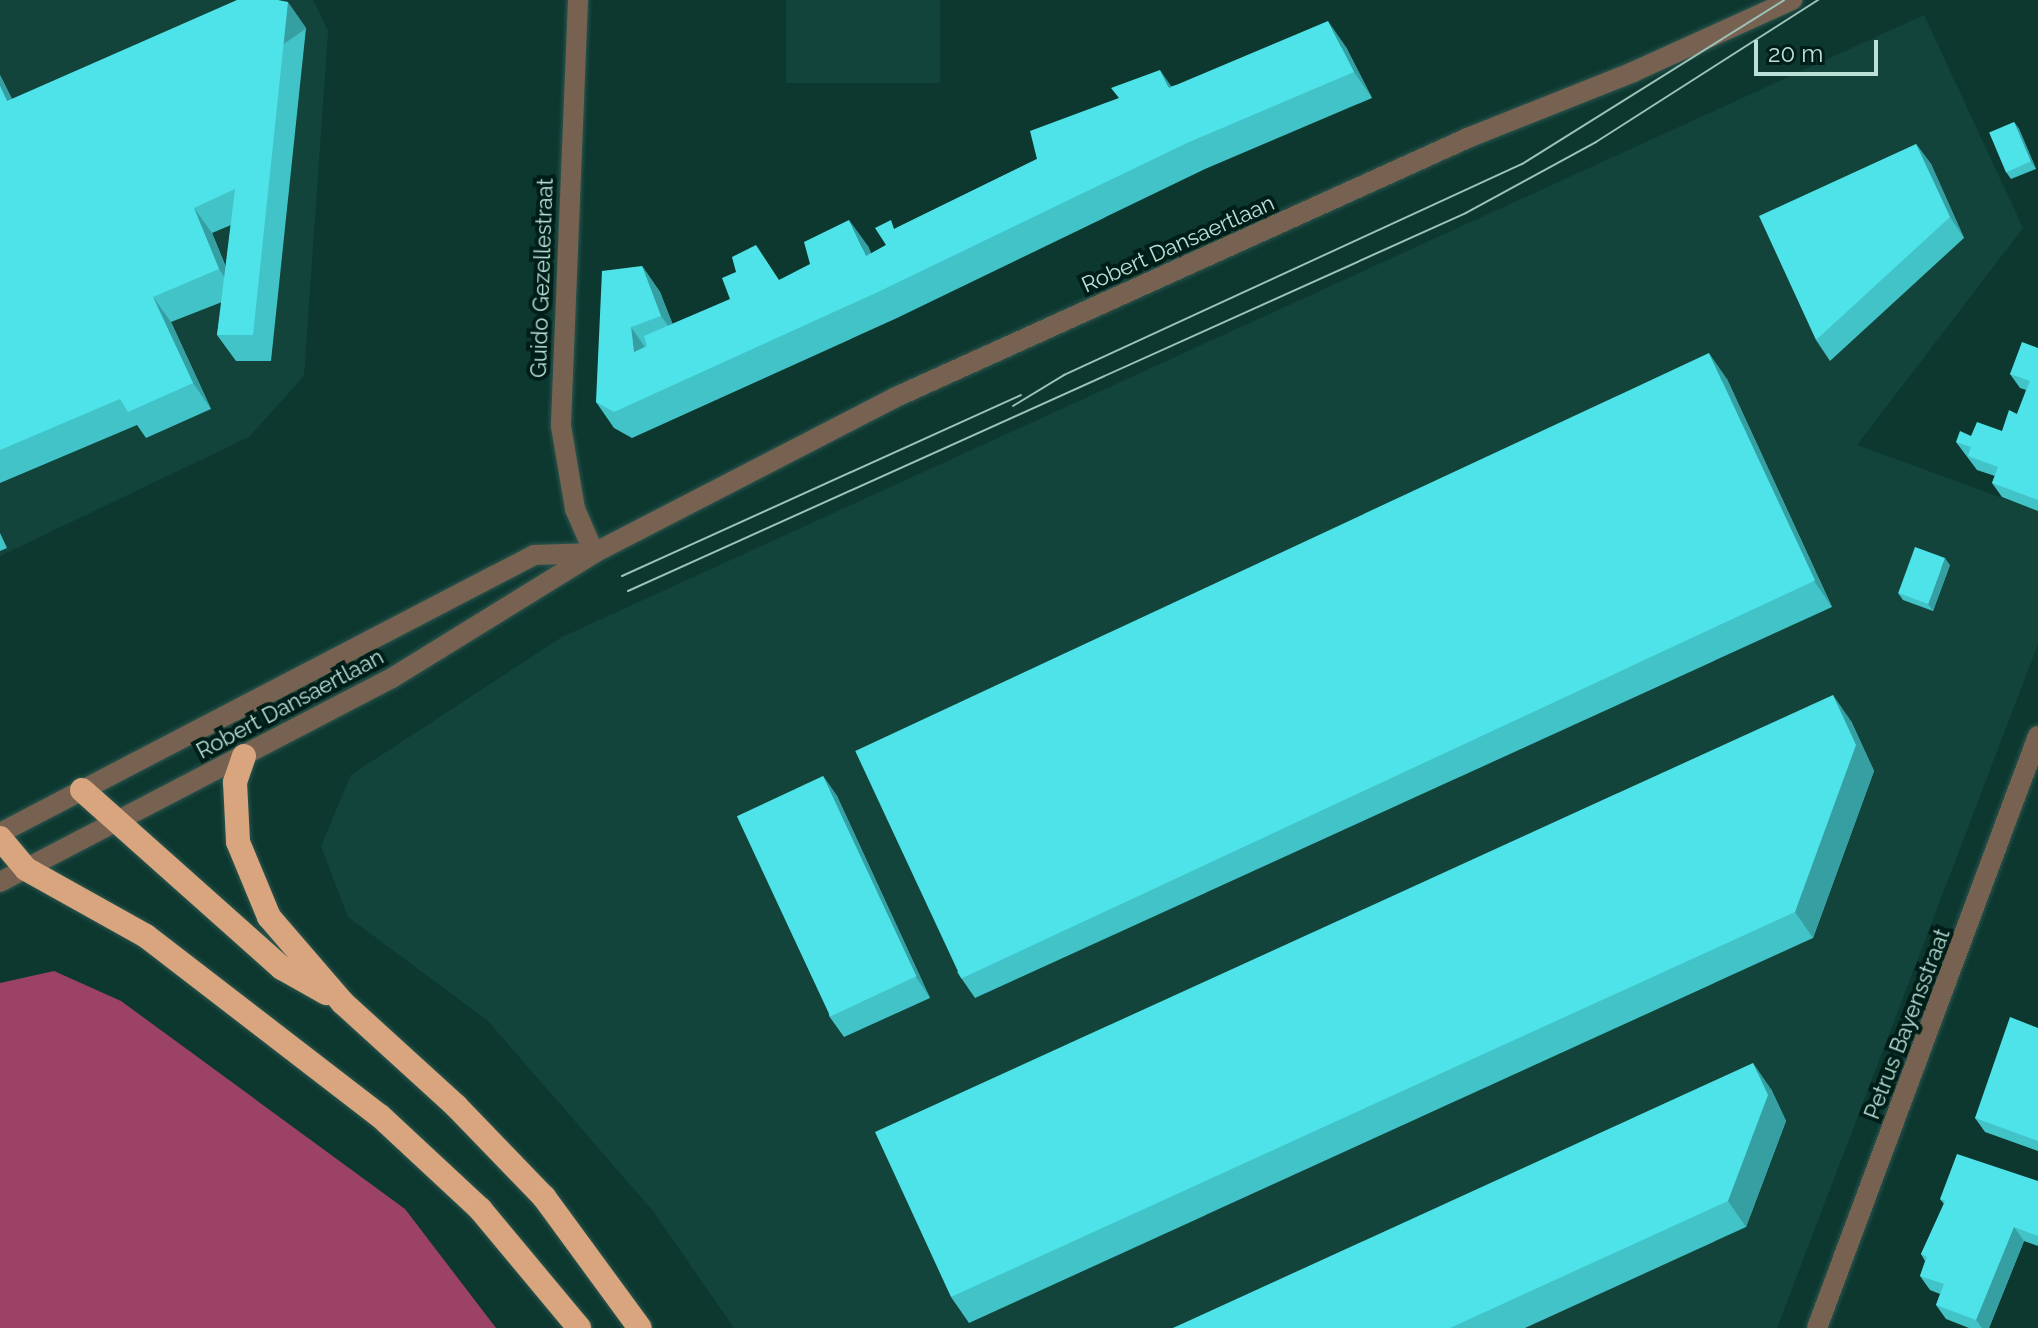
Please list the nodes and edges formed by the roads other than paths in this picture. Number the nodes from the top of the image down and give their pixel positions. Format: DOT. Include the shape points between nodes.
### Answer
graph roads {
  1 [pos="578,0"];
  2 [pos="1792,0"];
  3 [pos="594,553"];
  4 [pos="2038,736"];
  5 [pos="244,756"];
  6 [pos="82,790"];
  7 [pos="116,821"];
  8 [pos="0,835"];
  9 [pos="26,869"];
  10 [pos="0,882"];
  11 [pos="343,1003"];
  12 [pos="579,1328"];
  13 [pos="640,1328"];
  14 [pos="1817,1328"];
  1 -- 3 [label="street, Guido Gezellestraat" via="561,426 575,509"];
  2 -- 3 [label="street, Robert Dansaertlaan" via="1633,72 1470,137 896,397"];
  3 -- 5 [label="street, Robert Dansaertlaan" via="392,678"];
  3 -- 6 [label="street, Robert Dansaertlaan" via="534,555"];
  4 -- 14 [label="street, Petrus Bayensstraat"];
  5 -- 7 [label="street, Robert Dansaertlaan"];
  5 -- 11 [label="highway" via="235,782 243,854 269,917"];
  6 -- 7 [label="highway"];
  6 -- 8 [label="street, Robert Dansaertlaan"];
  7 -- 9 [label="street, Robert Dansaertlaan"];
  7 -- 11 [label="highway" via="282,968"];
  8 -- 9 [label="highway"];
  9 -- 10 [label="street, Robert Dansaertlaan"];
  9 -- 12 [label="highway" via="146,936 380,1116 480,1209"];
  11 -- 13 [label="highway" via="456,1106 544,1197"];
}
